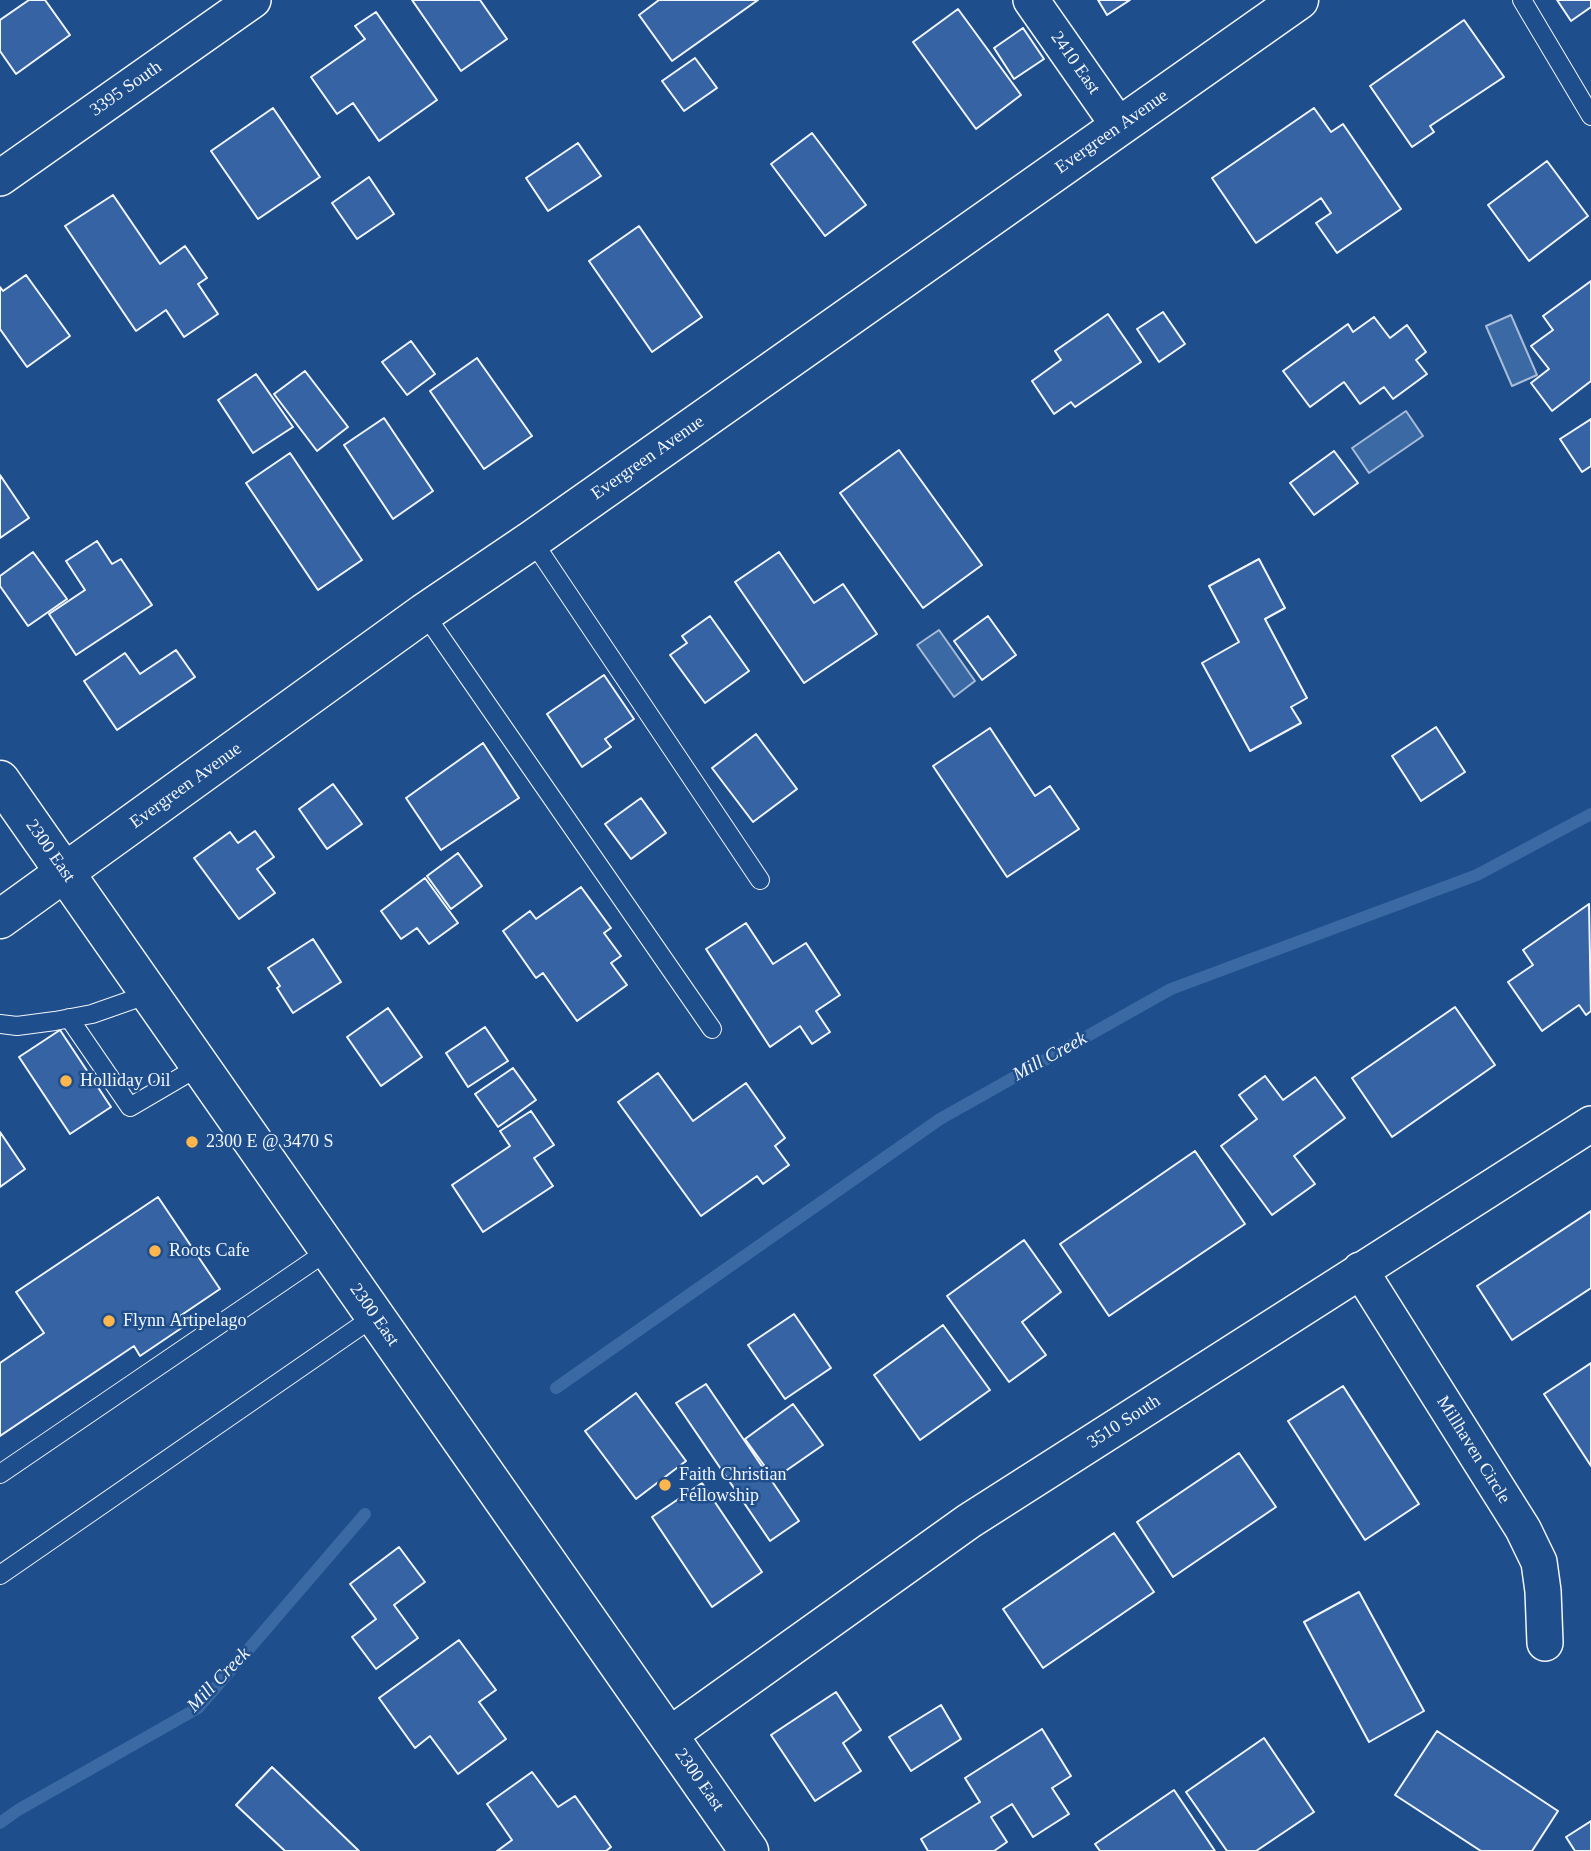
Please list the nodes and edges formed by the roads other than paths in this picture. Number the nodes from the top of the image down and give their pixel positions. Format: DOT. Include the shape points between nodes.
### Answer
graph roads {
  1 [pos="253,0"];
  2 [pos="1031,0"];
  3 [pos="1299,0"];
  4 [pos="1522,0"];
  5 [pos="1591,116"];
  6 [pos="1119,126"];
  7 [pos="0,178"];
  8 [pos="532,540"];
  9 [pos="424,613"];
  10 [pos="0,780"];
  11 [pos="66,873"];
  12 [pos="760,880"];
  13 [pos="0,919"];
  14 [pos="149,993"];
  15 [pos="69,1018"];
  16 [pos="0,1024"];
  17 [pos="712,1029"];
  18 [pos="200,1066"];
  19 [pos="1591,1124"];
  20 [pos="329,1251"];
  21 [pos="1360,1270"];
  22 [pos="375,1316"];
  23 [pos="0,1474"];
  24 [pos="0,1575"];
  25 [pos="1545,1643"];
  26 [pos="668,1736"];
  27 [pos="749,1851"];
  1 -- 7 [label="street, 3395 South"];
  2 -- 6 [label="street, 2410 East"];
  3 -- 6 [label="street, Evergreen Avenue"];
  4 -- 5 [label="lane"];
  6 -- 8 [label="street, Evergreen Avenue"];
  8 -- 9 [label="street, Evergreen Avenue"];
  8 -- 12 [label="lane"];
  9 -- 11 [label="street, Evergreen Avenue"];
  9 -- 17 [label="lane"];
  10 -- 11 [label="street, 2300 East"];
  11 -- 13 [label="street, Evergreen Avenue"];
  11 -- 14 [label="street, 2300 East"];
  14 -- 15 [label="lane"];
  14 -- 18 [label="street, 2300 East"];
  15 -- 16 [label="lane"];
  15 -- 18 [label="lane" via="130,1107"];
  18 -- 20 [label="street, 2300 East"];
  19 -- 21 [label="street, 3510 South"];
  20 -- 22 [label="street, 2300 East"];
  20 -- 23 [label="lane"];
  21 -- 25 [label="street, Millhaven Circle" via="1523,1529 1539,1562"];
  21 -- 26 [label="street, 3510 South" via="969,1521"];
  22 -- 24 [label="lane"];
  22 -- 26 [label="street, 2300 East"];
  26 -- 27 [label="street, 2300 East"];
}
